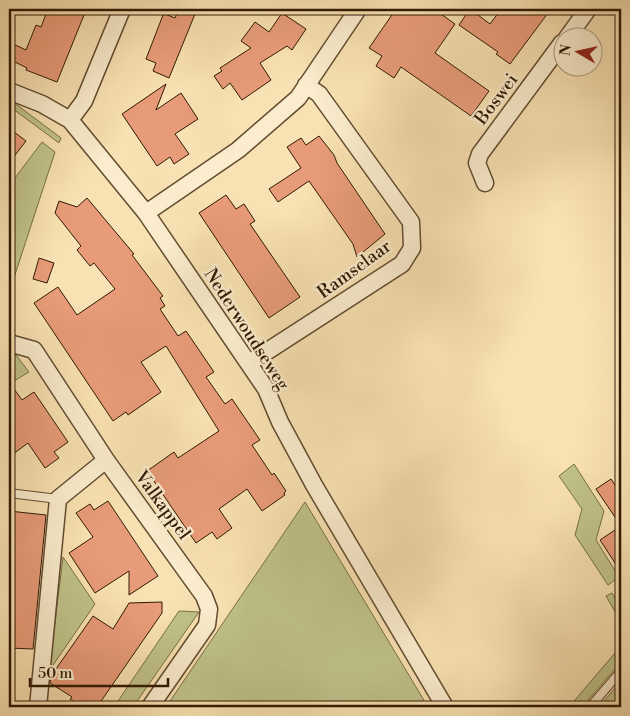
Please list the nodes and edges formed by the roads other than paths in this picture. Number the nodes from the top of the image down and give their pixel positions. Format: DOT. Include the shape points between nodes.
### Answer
graph roads {
  1 [pos="122,9"];
  2 [pos="358,9"];
  3 [pos="588,9"];
  4 [pos="574,28"];
  5 [pos="552,57"];
  6 [pos="306,85"];
  7 [pos="9,91"];
  8 [pos="70,120"];
  9 [pos="485,183"];
  10 [pos="146,213"];
  11 [pos="9,344"];
  12 [pos="249,363"];
  13 [pos="106,460"];
  14 [pos="9,493"];
  15 [pos="58,499"];
  16 [pos="621,672"];
  17 [pos="38,707"];
  18 [pos="150,707"];
  19 [pos="445,707"];
  20 [pos="590,707"];
  1 -- 8 [label="street" via="84,101"];
  2 -- 6 [label="street"];
  3 -- 4 [label="street"];
  5 -- 9 [label="street, Boswei" via="480,154 477,163"];
  6 -- 10 [label="street" via="298,98 238,150"];
  6 -- 12 [label="street, Ramselaar" via="319,94 411,222 412,248 402,264"];
  7 -- 8 [label="street"];
  8 -- 10 [label="street, Nederwoudseweg"];
  10 -- 12 [label="street, Nederwoudseweg"];
  11 -- 13 [label="street, Valkappel" via="34,350"];
  12 -- 19 [label="street, Nederwoudseweg" via="266,389 314,485"];
  13 -- 15 [label="street"];
  13 -- 18 [label="street, Valkappel" via="204,596 209,610 206,626"];
  14 -- 15 [label="lane"];
  15 -- 17 [label="street"];
  16 -- 20 [label="lane"];
}
